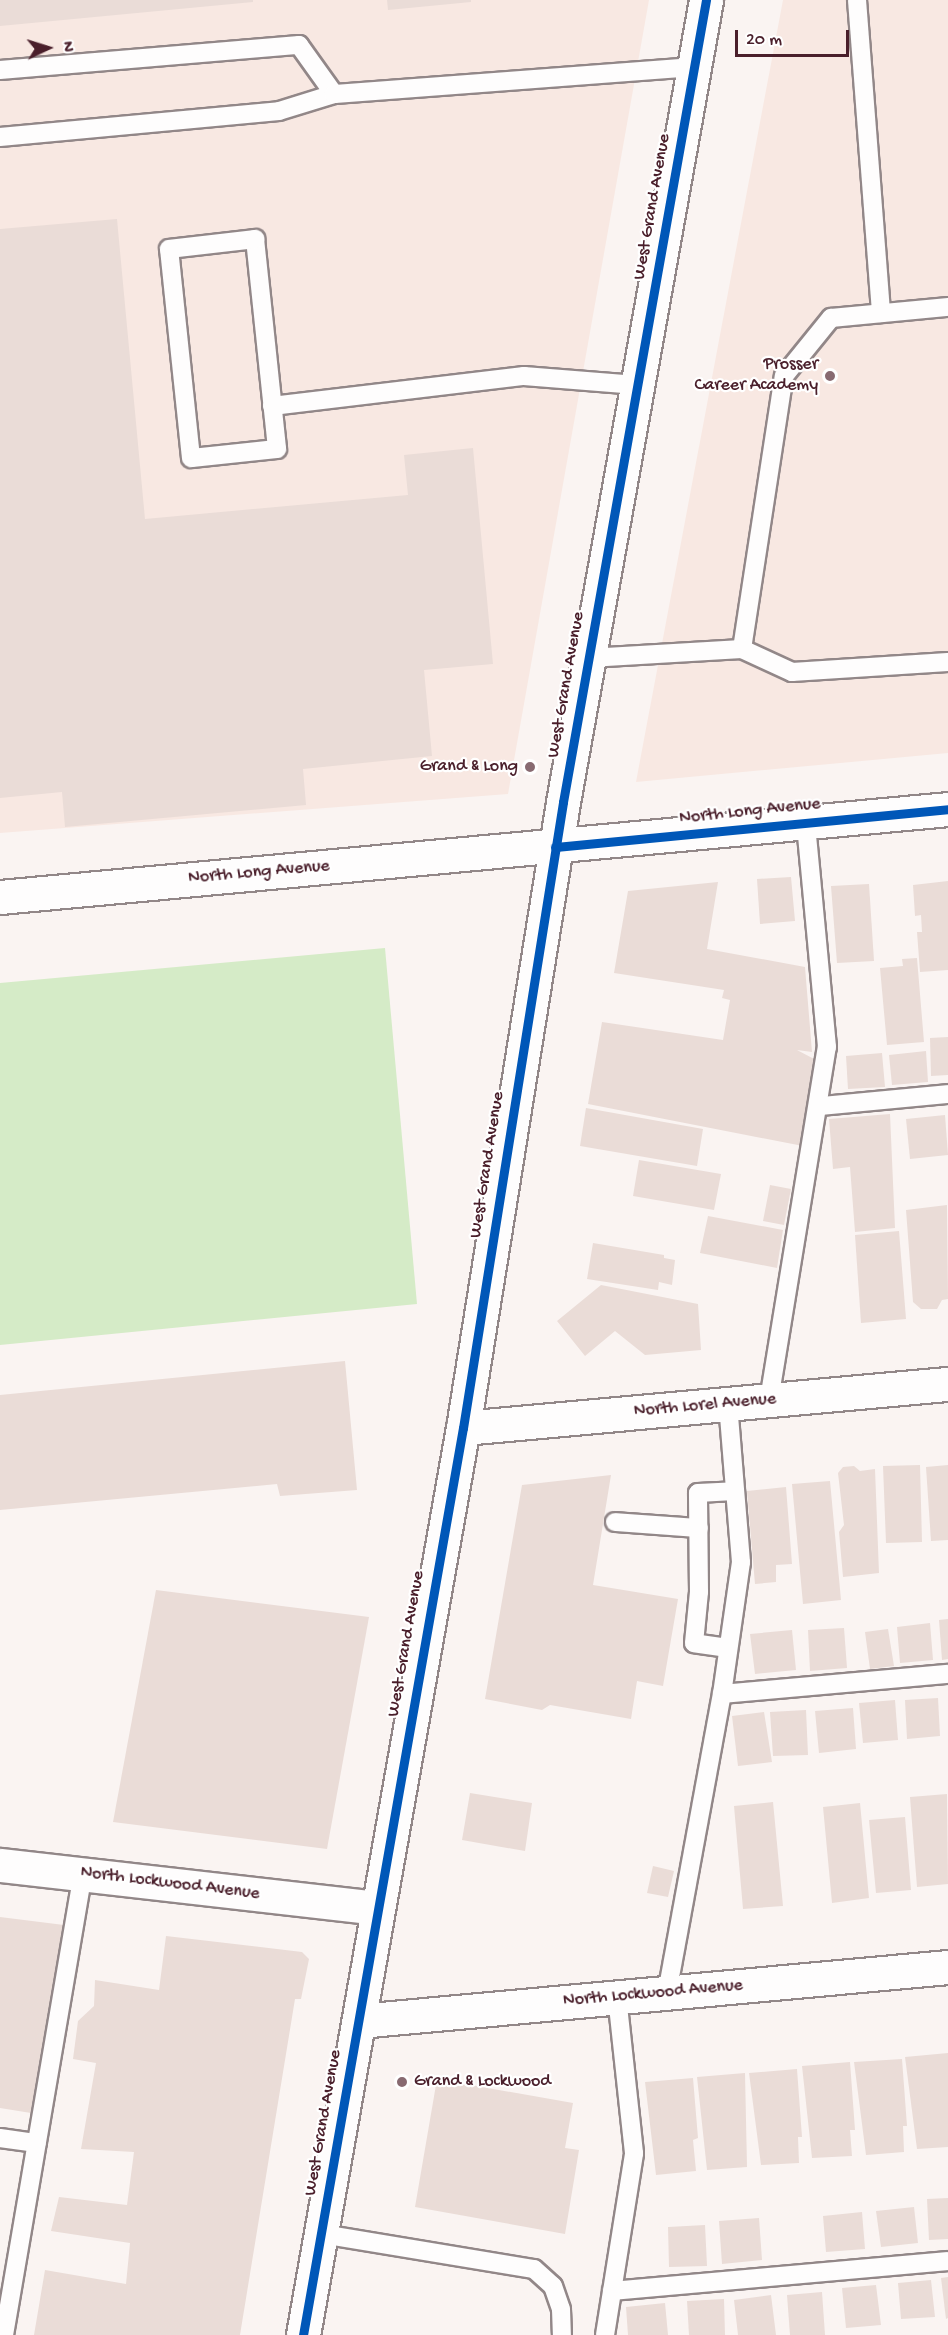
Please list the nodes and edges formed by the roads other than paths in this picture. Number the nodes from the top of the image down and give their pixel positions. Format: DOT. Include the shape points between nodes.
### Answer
graph roads {
  1 [pos="706,0"];
  2 [pos="857,0"];
  3 [pos="695,68"];
  4 [pos="0,70"];
  5 [pos="334,94"];
  6 [pos="0,137"];
  7 [pos="948,307"];
  8 [pos="880,314"];
  9 [pos="637,385"];
  10 [pos="273,406"];
  11 [pos="742,649"];
  12 [pos="589,658"];
  13 [pos="948,662"];
  14 [pos="948,809"];
  15 [pos="806,823"];
  16 [pos="555,847"];
  17 [pos="0,897"];
  18 [pos="948,1095"];
  19 [pos="821,1106"];
  20 [pos="948,1384"];
  21 [pos="770,1400"];
  22 [pos="728,1404"];
  23 [pos="463,1428"];
  24 [pos="734,1491"];
  25 [pos="615,1522"];
  26 [pos="699,1528"];
  27 [pos="728,1648"];
  28 [pos="948,1674"];
  29 [pos="722,1694"];
  30 [pos="0,1864"];
  31 [pos="83,1874"];
  32 [pos="376,1908"];
  33 [pos="948,1967"];
  34 [pos="666,1993"];
  35 [pos="617,1997"];
  36 [pos="359,2021"];
  37 [pos="0,2138"];
  38 [pos="37,2143"];
  39 [pos="322,2234"];
  40 [pos="948,2261"];
  41 [pos="612,2291"];
  42 [pos="4,2335"];
  43 [pos="303,2335"];
  44 [pos="562,2335"];
  45 [pos="605,2335"];
  1 -- 3 [label="street, West Grand Avenue"];
  2 -- 8 [label="lane"];
  3 -- 5 [label="lane"];
  3 -- 9 [label="street, West Grand Avenue"];
  4 -- 5 [label="lane" via="299,45"];
  5 -- 6 [label="lane" via="279,111"];
  7 -- 8 [label="lane"];
  8 -- 11 [label="lane" via="831,318 784,376"];
  9 -- 10 [label="lane" via="524,376"];
  9 -- 12 [label="street, West Grand Avenue"];
  10 -- 10 [label="lane" via="255,239 169,249 191,458 277,449"];
  11 -- 12 [label="lane"];
  11 -- 13 [label="lane" via="792,672"];
  12 -- 16 [label="street, West Grand Avenue"];
  14 -- 15 [label="street, North Long Avenue"];
  15 -- 16 [label="street, North Long Avenue"];
  15 -- 19 [label="lane" via="828,1047"];
  16 -- 17 [label="street, North Long Avenue"];
  16 -- 23 [label="street, West Grand Avenue"];
  18 -- 19 [label="lane"];
  19 -- 21 [label="lane"];
  20 -- 21 [label="street, North Lorel Avenue"];
  21 -- 22 [label="street, North Lorel Avenue"];
  22 -- 23 [label="street, North Lorel Avenue"];
  22 -- 24 [label="lane"];
  23 -- 32 [label="street, West Grand Avenue"];
  24 -- 26 [label="lane" via="698,1493"];
  24 -- 27 [label="lane" via="741,1562"];
  25 -- 26 [label="lane"];
  26 -- 27 [label="lane" via="694,1643"];
  27 -- 29 [label="lane"];
  28 -- 29 [label="lane"];
  29 -- 34 [label="lane"];
  30 -- 31 [label="street, North Lockwood Avenue"];
  31 -- 32 [label="street, North Lockwood Avenue"];
  31 -- 38 [label="lane"];
  32 -- 36 [label="street, West Grand Avenue"];
  33 -- 34 [label="street, North Lockwood Avenue"];
  34 -- 35 [label="street, North Lockwood Avenue"];
  35 -- 36 [label="street, North Lockwood Avenue"];
  35 -- 41 [label="lane" via="634,2153"];
  36 -- 39 [label="street, West Grand Avenue"];
  37 -- 38 [label="lane"];
  38 -- 42 [label="lane"];
  39 -- 43 [label="street, West Grand Avenue"];
  39 -- 44 [label="lane" via="534,2269 553,2286 561,2309"];
  40 -- 41 [label="lane"];
  41 -- 45 [label="lane"];
}
